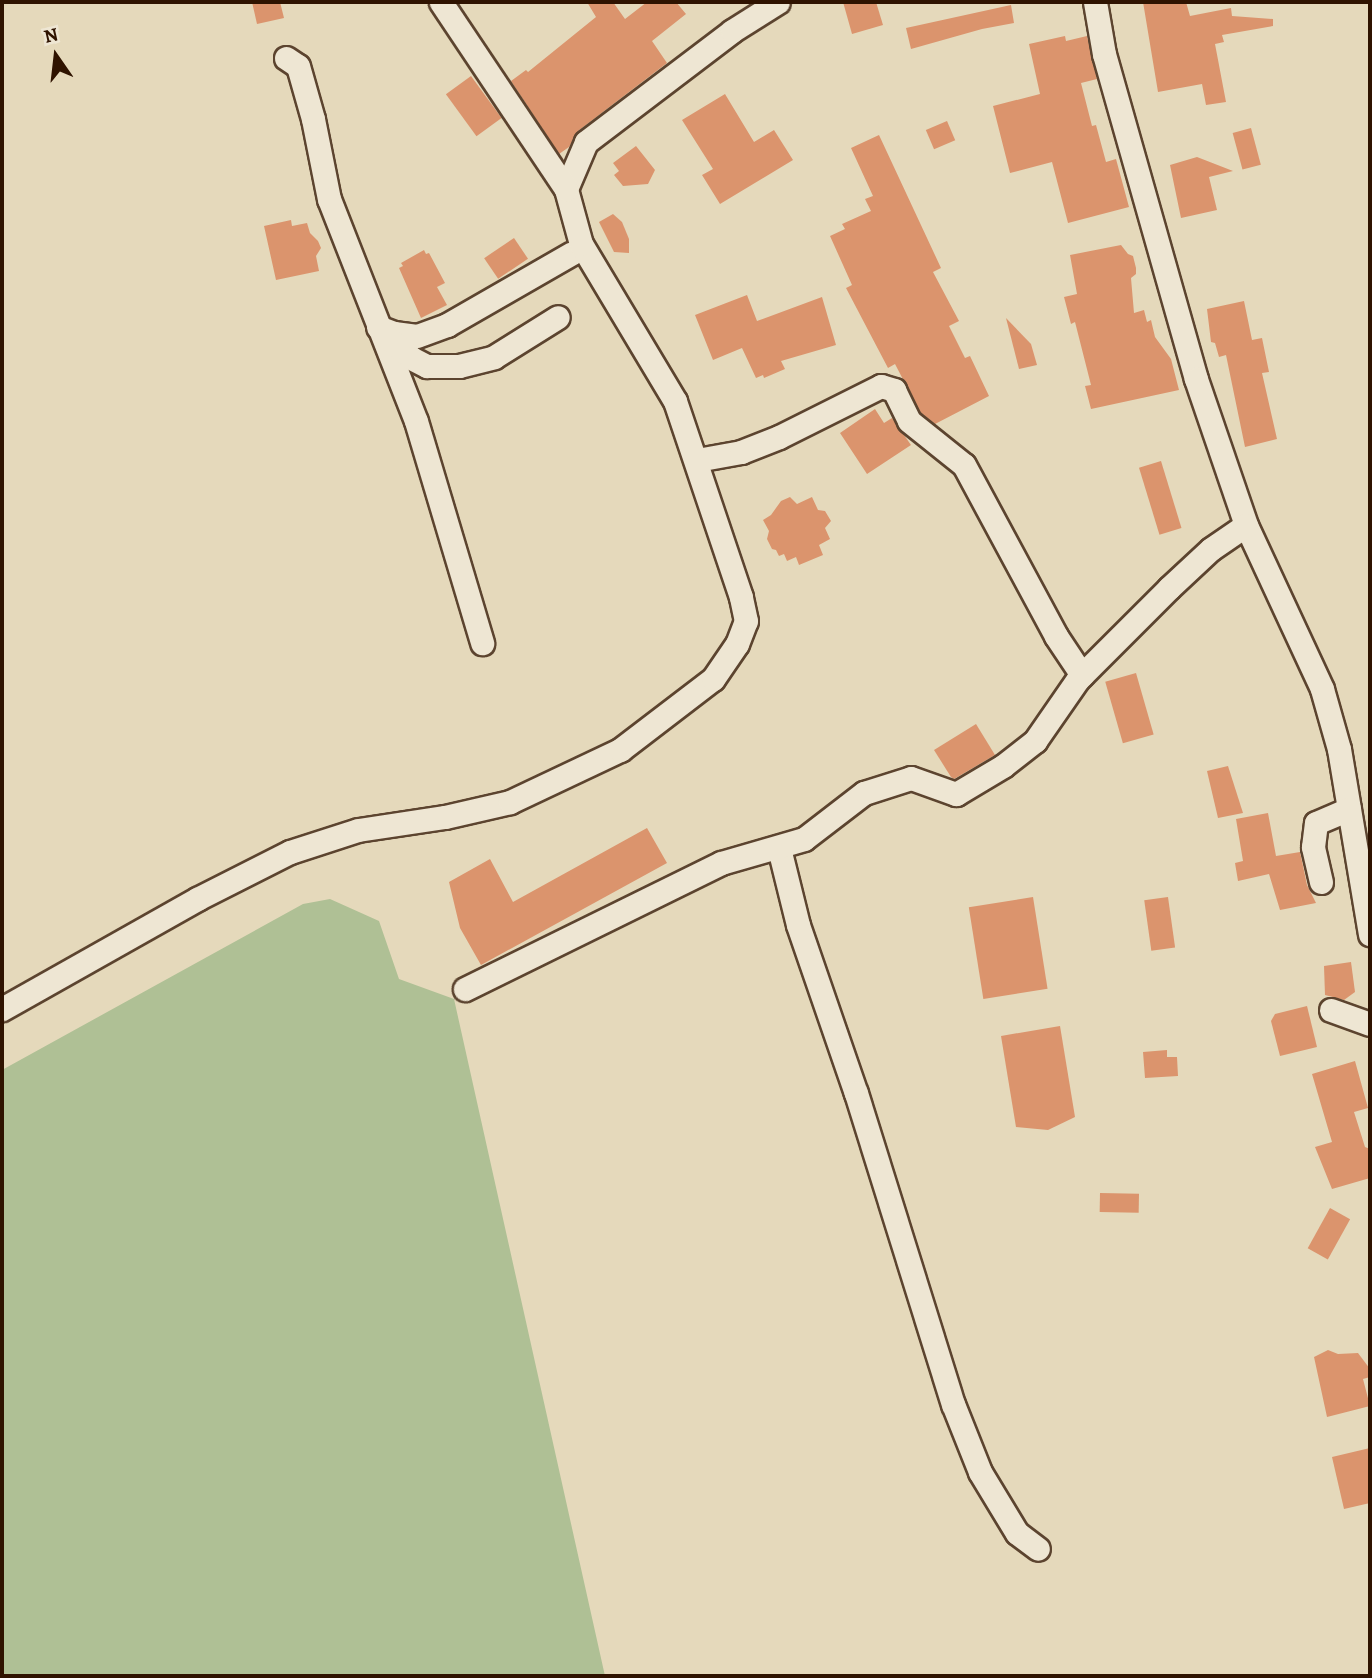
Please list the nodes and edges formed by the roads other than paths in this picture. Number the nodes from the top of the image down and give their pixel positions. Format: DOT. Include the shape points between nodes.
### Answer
graph roads {
  1 [pos="441,2"];
  2 [pos="778,2"];
  3 [pos="1095,2"];
  4 [pos="286,58"];
  5 [pos="566,189"];
  6 [pos="572,253"];
  7 [pos="558,317"];
  8 [pos="378,327"];
  9 [pos="697,460"];
  10 [pos="1246,525"];
  11 [pos="482,643"];
  12 [pos="1082,675"];
  13 [pos="1349,809"];
  14 [pos="779,848"];
  15 [pos="1321,881"];
  16 [pos="1370,934"];
  17 [pos="465,989"];
  18 [pos="2,1009"];
  19 [pos="1331,1010"];
  20 [pos="1370,1024"];
  21 [pos="1038,1549"];
  1 -- 5 [label="street"];
  2 -- 5 [label="street" via="732,31 586,142"];
  3 -- 10 [label="street" via="1104,54 1196,379"];
  4 -- 8 [label="street" via="299,66 329,199"];
  5 -- 9 [label="street" via="581,244 675,401"];
  6 -- 8 [label="street" via="447,325 417,336"];
  7 -- 8 [label="street" via="494,357 459,366 419,362"];
  8 -- 11 [label="street" via="416,421"];
  9 -- 12 [label="street" via="741,452 779,437 881,386 894,390 909,421 964,465 1056,636"];
  9 -- 18 [label="street" via="746,621 713,679 620,750 510,802 358,830 290,852"];
  10 -- 12 [label="street" via="1211,549"];
  10 -- 13 [label="street" via="1322,689"];
  12 -- 14 [label="street" via="1035,741 956,794 911,778 864,793 804,839"];
  13 -- 15 [label="street" via="1316,823 1313,847"];
  13 -- 16 [label="street"];
  14 -- 17 [label="street" via="721,863"];
  14 -- 21 [label="street" via="798,925 953,1404 980,1472 1017,1533"];
  19 -- 20 [label="street"];
}
